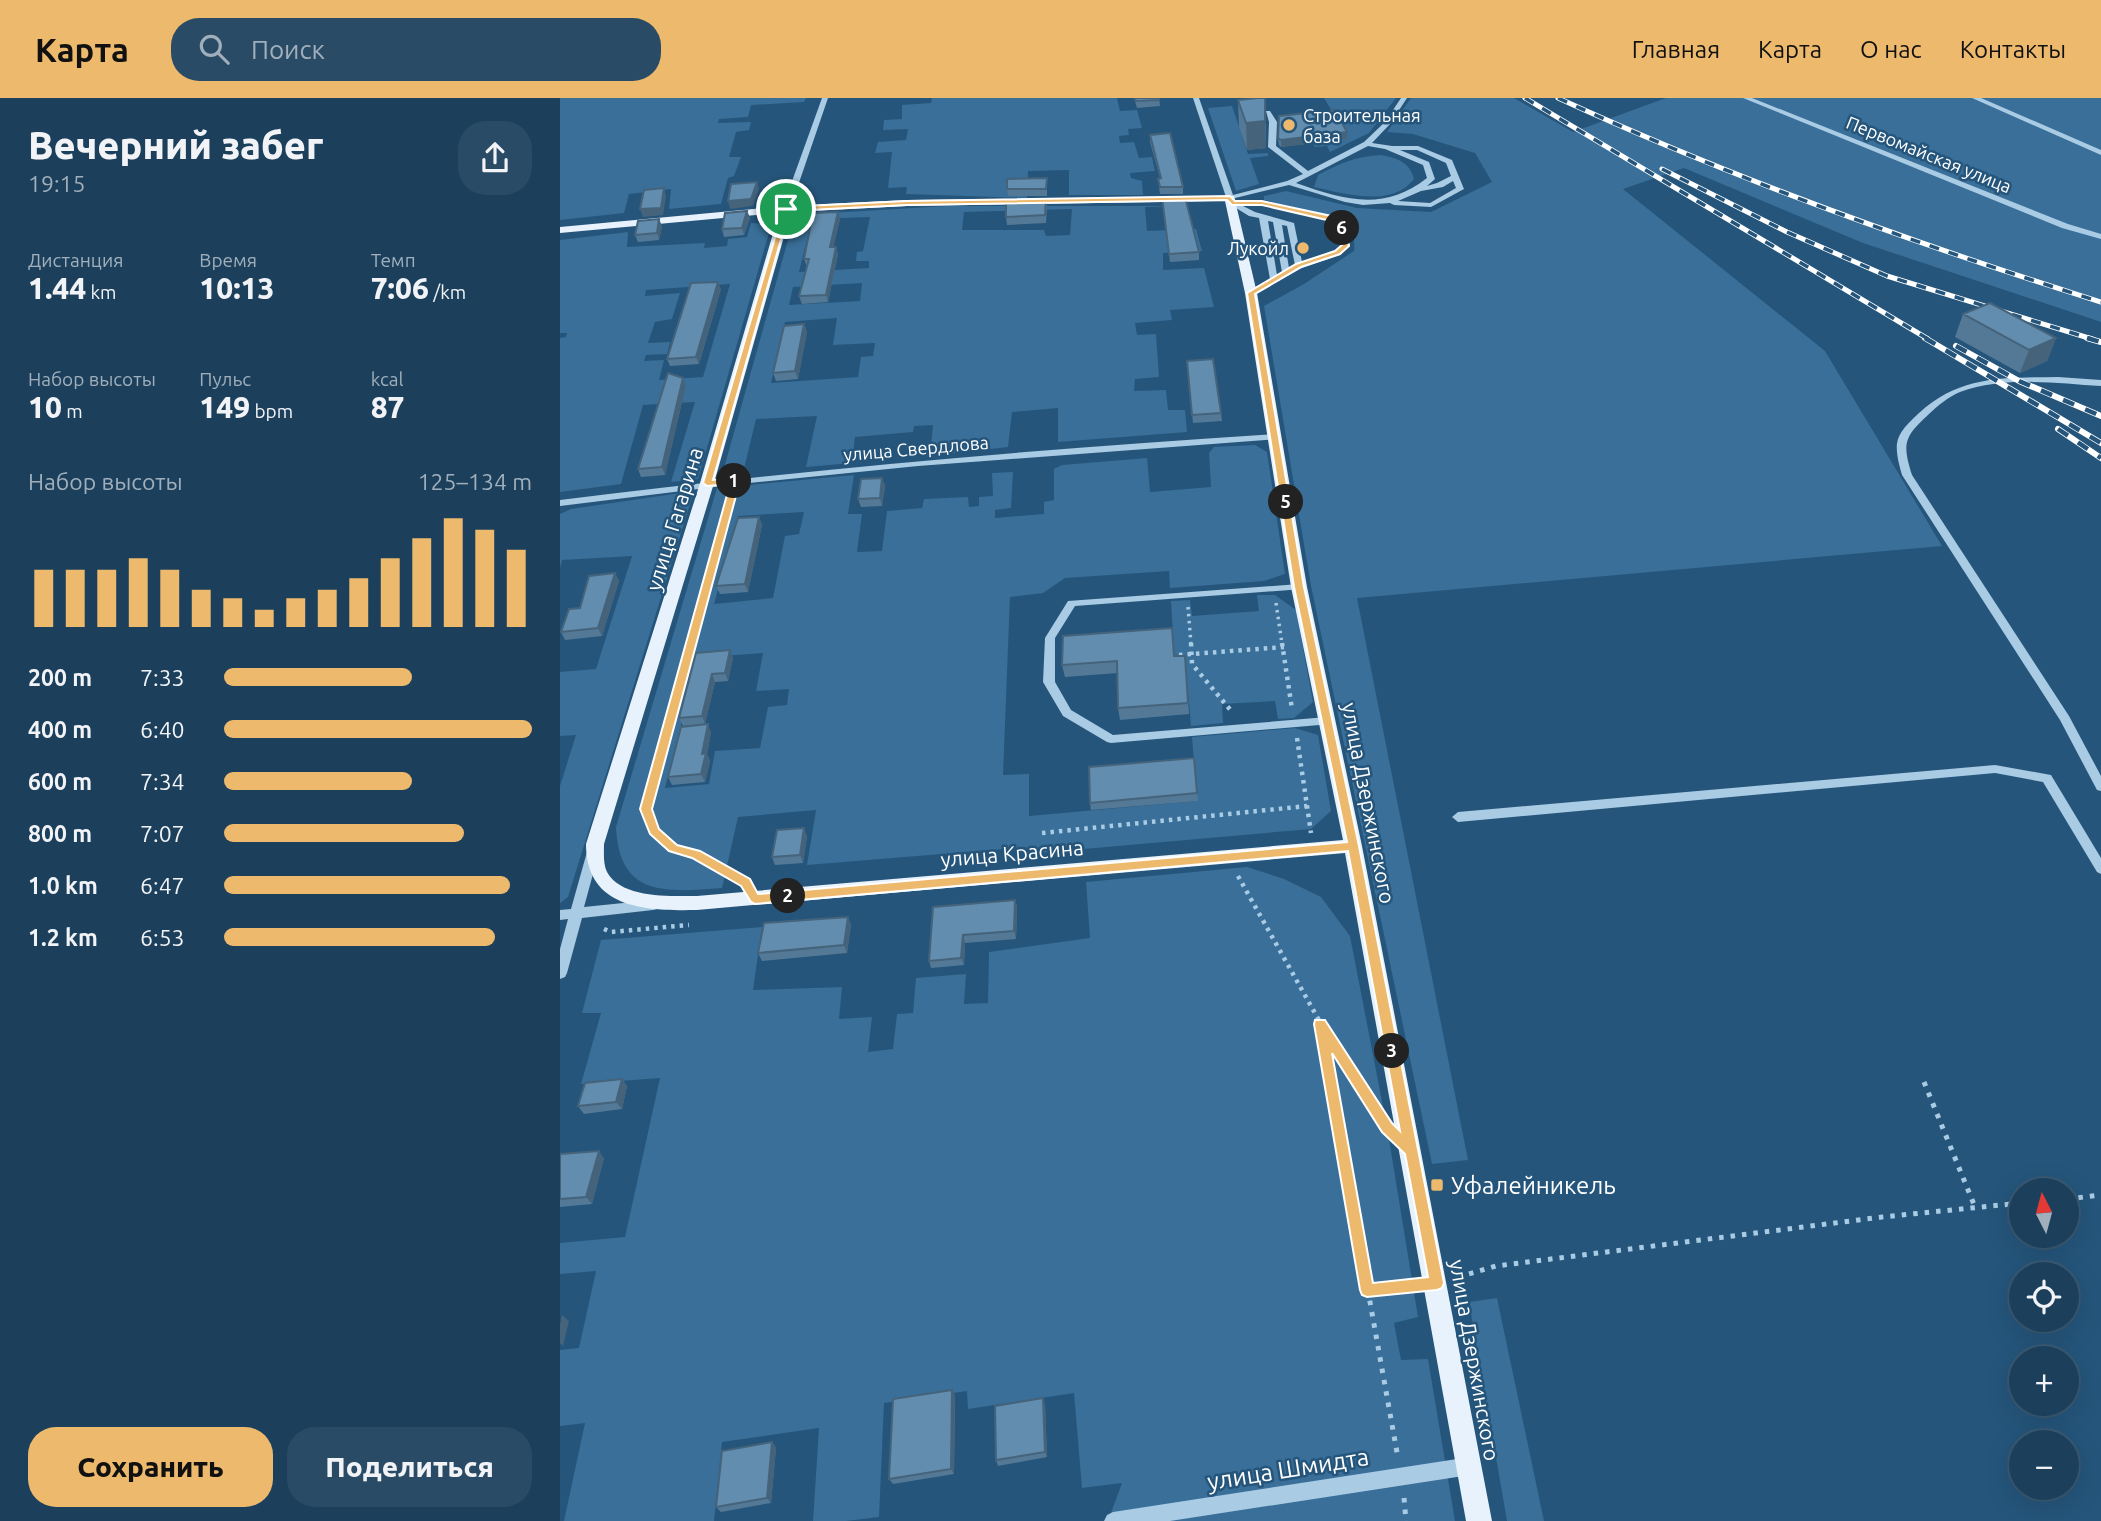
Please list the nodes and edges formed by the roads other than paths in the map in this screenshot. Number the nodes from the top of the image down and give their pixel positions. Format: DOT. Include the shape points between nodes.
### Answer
graph roads {
  1 [pos="825,98"];
  2 [pos="1196,98"];
  3 [pos="1404,98"];
  4 [pos="1746,98"];
  5 [pos="1975,98"];
  6 [pos="1268,112"];
  7 [pos="1367,144"];
  8 [pos="1387,147"];
  9 [pos="2101,153"];
  10 [pos="1308,174"];
  11 [pos="1455,177"];
  12 [pos="1290,183"];
  13 [pos="1420,190"];
  14 [pos="1231,201"];
  15 [pos="1387,201"];
  16 [pos="786,209"];
  17 [pos="1263,217"];
  18 [pos="1277,220"];
  19 [pos="560,230"];
  20 [pos="2101,237"];
  21 [pos="1298,266"];
  22 [pos="1286,272"];
  23 [pos="1274,279"];
  24 [pos="1251,293"];
  25 [pos="2101,383"];
  26 [pos="1276,437"];
  27 [pos="707,483"];
  28 [pos="560,503"];
  29 [pos="1299,587"];
  30 [pos="1327,721"];
  31 [pos="2101,788"];
  32 [pos="1458,817"];
  33 [pos="595,844"];
  34 [pos="1353,846"];
  35 [pos="2101,869"];
  36 [pos="674,903"];
  37 [pos="576,912"];
  38 [pos="560,915"];
  39 [pos="560,973"];
  40 [pos="1470,1466"];
  41 [pos="1113,1521"];
  42 [pos="1479,1521"];
  1 -- 16 [label="street, улица Гагарина"];
  2 -- 14 [label="street, улица Дзержинского"];
  3 -- 7 [label="street"];
  4 -- 20 [label="street, Первомайская улица"];
  5 -- 9 [label="street"];
  6 -- 10 [label="lane" via="1273,122 1272,147"];
  7 -- 8 [label="street"];
  7 -- 10 [label="street"];
  8 -- 11 [label="street" via="1418,148 1449,162"];
  8 -- 13 [label="street" via="1426,164 1431,179"];
  10 -- 12 [label="street"];
  11 -- 13 [label="street"];
  11 -- 15 [label="street" via="1460,189 1431,205"];
  12 -- 14 [label="street"];
  12 -- 15 [label="street" via="1369,203"];
  13 -- 15 [label="street"];
  14 -- 16 [label="main road"];
  14 -- 17 [label="street"];
  14 -- 21 [label="lane" via="1262,203 1333,219 1340,225 1346,246"];
  14 -- 24 [label="main road, улица Дзержинского"];
  16 -- 19 [label="main road"];
  16 -- 27 [label="main road, улица Гагарина"];
  17 -- 18 [label="street"];
  17 -- 23 [label="street"];
  18 -- 21 [label="street" via="1291,225"];
  18 -- 22 [label="street"];
  21 -- 22 [label="lane"];
  22 -- 23 [label="lane"];
  23 -- 24 [label="lane"];
  24 -- 26 [label="main road, улица Дзержинского"];
  25 -- 31 [label="street" via="1995,382 1955,391 1906,430 1900,452 1907,475 2065,719"];
  26 -- 27 [label="street, улица Свердлова" via="1099,447"];
  26 -- 29 [label="main road, улица Дзержинского"];
  27 -- 28 [label="street, улица Свердлова"];
  27 -- 33 [label="main road, улица Гагарина"];
  29 -- 30 [label="main road, улица Дзержинского"];
  29 -- 30 [label="street" via="1072,603 1050,638 1049,682 1067,713 1111,739"];
  30 -- 34 [label="main road, улица Дзержинского"];
  32 -- 35 [label="street" via="1995,769 2046,778"];
  33 -- 36 [label="main road, улица Гагарина" via="602,878 615,890 642,900"];
  33 -- 37 [label="street"];
  34 -- 36 [label="main road, улица Красина"];
  34 -- 40 [label="main road, улица Дзержинского"];
  36 -- 37 [label="street"];
  37 -- 38 [label="street"];
  37 -- 39 [label="street"];
  40 -- 41 [label="street, улица Шмидта"];
  40 -- 42 [label="main road, улица Дзержинского"];
}
